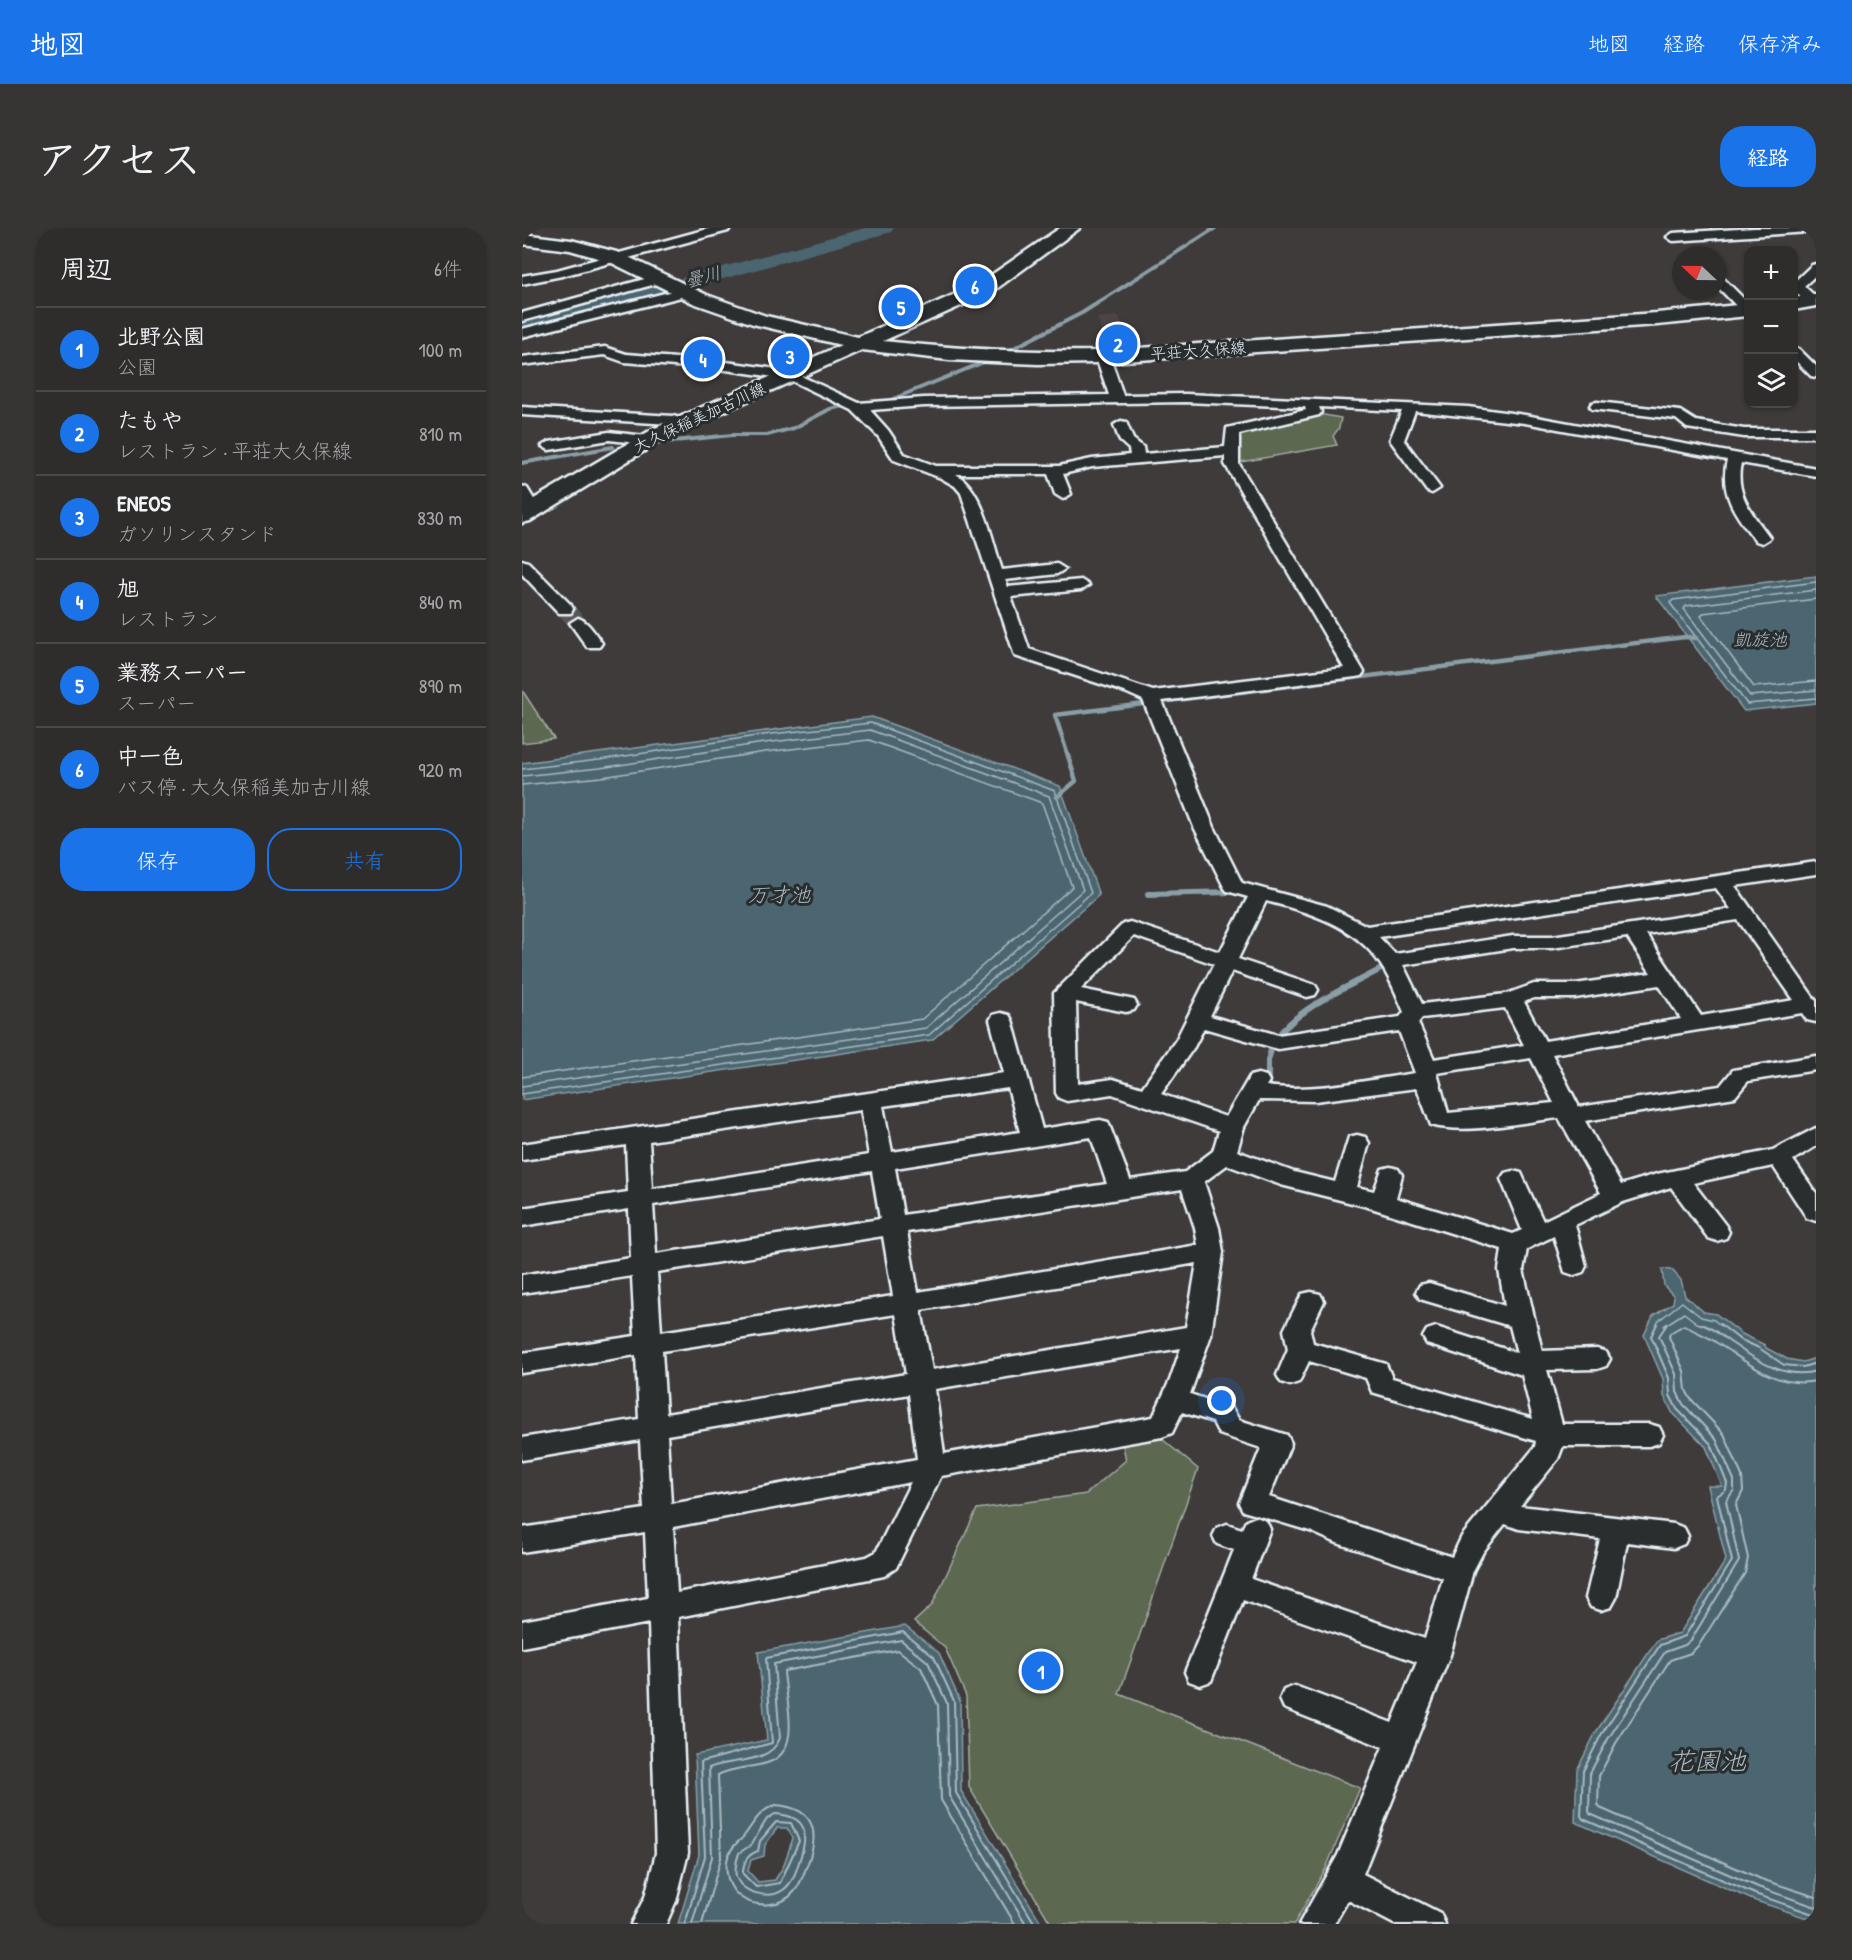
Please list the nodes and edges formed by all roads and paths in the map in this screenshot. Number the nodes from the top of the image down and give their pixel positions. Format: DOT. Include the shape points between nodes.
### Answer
graph roads {
  1 [pos="724,228"];
  2 [pos="1071,228"];
  3 [pos="1809,228"];
  4 [pos="1669,232"];
  5 [pos="522,239"];
  6 [pos="1682,246"];
  7 [pos="614,257"];
  8 [pos="1814,265"];
  9 [pos="660,279"];
  10 [pos="522,280"];
  11 [pos="1726,288"];
  12 [pos="684,291"];
  13 [pos="1815,301"];
  14 [pos="1798,303"];
  15 [pos="1744,305"];
  16 [pos="1744,310"];
  17 [pos="522,317"];
  18 [pos="522,333"];
  19 [pos="861,344"];
  20 [pos="1796,354"];
  21 [pos="1103,357"];
  22 [pos="522,361"];
  23 [pos="1816,373"];
  24 [pos="788,376"];
  25 [pos="1201,398"];
  26 [pos="1117,399"];
  27 [pos="1311,403"];
  28 [pos="857,407"];
  29 [pos="1410,407"];
  30 [pos="528,412"];
  31 [pos="1208,418"];
  32 [pos="681,423"];
  33 [pos="1120,424"];
  34 [pos="522,425"];
  35 [pos="1816,433"];
  36 [pos="1605,434"];
  37 [pos="646,440"];
  38 [pos="549,446"];
  39 [pos="1232,451"];
  40 [pos="1735,456"];
  41 [pos="1138,460"];
  42 [pos="934,470"];
  43 [pos="1054,470"];
  44 [pos="1816,472"];
  45 [pos="1432,488"];
  46 [pos="522,491"];
  47 [pos="1063,494"];
  48 [pos="522,503"];
  49 [pos="522,516"];
  50 [pos="1762,538"];
  51 [pos="522,565"];
  52 [pos="1057,569"];
  53 [pos="996,576"];
  54 [pos="1081,585"];
  55 [pos="1002,593"];
  56 [pos="565,609"];
  57 [pos="578,623"];
  58 [pos="593,643"];
  59 [pos="1151,697"];
  60 [pos="1816,868"];
  61 [pos="1722,882"];
  62 [pos="1259,894"];
  63 [pos="1744,913"];
  64 [pos="1633,930"];
  65 [pos="1363,933"];
  66 [pos="1226,961"];
  67 [pos="1390,961"];
  68 [pos="1663,978"];
  69 [pos="1307,990"];
  70 [pos="1065,993"];
  71 [pos="1512,1000"];
  72 [pos="1126,1005"];
  73 [pos="1812,1010"];
  74 [pos="1411,1018"];
  75 [pos="1197,1019"];
  76 [pos="1001,1020"];
  77 [pos="1696,1025"];
  78 [pos="1539,1050"];
  79 [pos="1816,1063"];
  80 [pos="1426,1074"];
  81 [pos="1017,1079"];
  82 [pos="1148,1096"];
  83 [pos="872,1101"];
  84 [pos="1570,1112"];
  85 [pos="1232,1127"];
  86 [pos="1816,1136"];
  87 [pos="637,1137"];
  88 [pos="1032,1138"];
  89 [pos="1357,1143"];
  90 [pos="522,1152"];
  91 [pos="1224,1155"];
  92 [pos="1779,1157"];
  93 [pos="882,1161"];
  94 [pos="1390,1175"];
  95 [pos="1677,1178"];
  96 [pos="1191,1179"];
  97 [pos="1513,1179"];
  98 [pos="1121,1190"];
  99 [pos="1344,1192"];
  100 [pos="1615,1196"];
  101 [pos="642,1199"];
  102 [pos="1383,1202"];
  103 [pos="1816,1212"];
  104 [pos="522,1217"];
  105 [pos="1562,1222"];
  106 [pos="893,1226"];
  107 [pos="1718,1232"];
  108 [pos="1525,1239"];
  109 [pos="1211,1252"];
  110 [pos="645,1265"];
  111 [pos="1574,1266"];
  112 [pos="522,1284"];
  113 [pos="1429,1292"];
  114 [pos="1311,1301"];
  115 [pos="907,1303"];
  116 [pos="1521,1320"];
  117 [pos="1198,1335"];
  118 [pos="1436,1337"];
  119 [pos="649,1343"];
  120 [pos="1300,1349"];
  121 [pos="1597,1359"];
  122 [pos="522,1363"];
  123 [pos="1533,1365"];
  124 [pos="1290,1375"];
  125 [pos="921,1382"];
  126 [pos="1174,1399"];
  127 [pos="654,1426"];
  128 [pos="1551,1435"];
  129 [pos="1649,1435"];
  130 [pos="522,1449"];
  131 [pos="932,1467"];
  132 [pos="1501,1510"];
  133 [pos="658,1518"];
  134 [pos="1616,1529"];
  135 [pos="1245,1536"];
  136 [pos="1674,1536"];
  137 [pos="522,1540"];
  138 [pos="1460,1571"];
  139 [pos="1234,1585"];
  140 [pos="1601,1598"];
  141 [pos="663,1608"];
  142 [pos="522,1634"];
  143 [pos="1435,1655"];
  144 [pos="1200,1672"];
  145 [pos="1295,1699"];
  146 [pos="1401,1740"];
  147 [pos="1342,1880"];
  148 [pos="648,1924"];
  149 [pos="1316,1924"];
  150 [pos="1428,1924"];
  1 -- 7 [label="street"];
  2 -- 19 [label="main road, 大久保稲美加古川線" via="985,288"];
  3 -- 4 [label="street"];
  4 -- 6 [label="street"];
  5 -- 7 [label="main road, 平荘大久保線" via="571,245"];
  7 -- 9 [label="main road, 平荘大久保線"];
  7 -- 10 [label="street"];
  8 -- 13 [label="street" via="1797,286"];
  9 -- 12 [label="main road, 平荘大久保線"];
  9 -- 17 [label="street"];
  11 -- 15 [label="street"];
  12 -- 18 [label="street"];
  12 -- 19 [label="main road, 平荘大久保線" via="737,314"];
  13 -- 14 [label="main road"];
  16 -- 21 [label="main road, 平荘大久保線"];
  19 -- 21 [label="main road, 平荘大久保線" via="1001,357"];
  19 -- 24 [label="main road, 大久保稲美加古川線"];
  20 -- 23 [label="street"];
  21 -- 26 [label="street"];
  22 -- 24 [label="street" via="604,351 624,358 726,366"];
  24 -- 28 [label="street"];
  24 -- 32 [label="main road, 大久保稲美加古川線"];
  25 -- 26 [label="street"];
  25 -- 27 [label="street"];
  25 -- 31 [label="street"];
  26 -- 28 [label="street" via="1019,407 924,402"];
  27 -- 29 [label="street"];
  27 -- 39 [label="street" via="1314,412 1232,431"];
  28 -- 42 [label="street" via="883,433 899,457"];
  29 -- 36 [label="street" via="1526,418"];
  29 -- 45 [label="street" via="1397,440"];
  30 -- 32 [label="street"];
  30 -- 34 [label="street"];
  32 -- 37 [label="main road, 大久保稲美加古川線"];
  33 -- 41 [label="street" via="1126,441 1136,447"];
  35 -- 36 [label="street" via="1714,429 1688,424 1680,415 1597,403"];
  36 -- 40 [label="street"];
  37 -- 38 [label="street" via="609,436"];
  37 -- 49 [label="main road, 大久保稲美加古川線"];
  39 -- 41 [label="street"];
  39 -- 59 [label="street" via="1232,464 1355,672"];
  40 -- 44 [label="street"];
  40 -- 50 [label="street" via="1731,475 1735,503"];
  41 -- 43 [label="street" via="1091,457"];
  42 -- 43 [label="street"];
  42 -- 53 [label="street" via="960,483 968,492"];
  43 -- 47 [label="street"];
  46 -- 48 [label="street" via="526,501"];
  51 -- 56 [label="street"];
  52 -- 53 [label="street"];
  53 -- 55 [label="street"];
  54 -- 55 [label="street"];
  55 -- 59 [label="street" via="1021,652"];
  57 -- 58 [label="street"];
  59 -- 62 [label="street" via="1204,827 1234,887"];
  60 -- 61 [label="street"];
  61 -- 63 [label="street"];
  61 -- 65 [label="street"];
  62 -- 65 [label="street" via="1327,913"];
  62 -- 66 [label="street"];
  63 -- 64 [label="street"];
  63 -- 73 [label="street"];
  64 -- 67 [label="street" via="1552,942 1513,942"];
  64 -- 68 [label="street"];
  65 -- 67 [label="street"];
  66 -- 69 [label="street" via="1273,983"];
  66 -- 70 [label="street" via="1130,928"];
  66 -- 75 [label="street"];
  67 -- 74 [label="street"];
  68 -- 71 [label="street" via="1573,991 1521,992"];
  68 -- 77 [label="street"];
  70 -- 72 [label="street"];
  70 -- 82 [label="street" via="1067,1093 1113,1086"];
  71 -- 74 [label="street"];
  71 -- 78 [label="street"];
  73 -- 77 [label="street"];
  74 -- 75 [label="street" via="1327,1041 1278,1042"];
  74 -- 80 [label="street"];
  75 -- 82 [label="street"];
  76 -- 81 [label="street"];
  77 -- 78 [label="street"];
  78 -- 80 [label="street"];
  78 -- 84 [label="street"];
  79 -- 84 [label="street" via="1741,1075 1727,1092"];
  80 -- 84 [label="street" via="1431,1120 1491,1124"];
  80 -- 85 [label="street" via="1334,1098 1270,1096 1256,1087"];
  81 -- 83 [label="street"];
  81 -- 88 [label="street"];
  82 -- 85 [label="street"];
  83 -- 87 [label="street"];
  83 -- 93 [label="street"];
  84 -- 100 [label="street"];
  85 -- 91 [label="street"];
  86 -- 92 [label="street"];
  87 -- 90 [label="street"];
  87 -- 101 [label="street"];
  88 -- 93 [label="street"];
  88 -- 98 [label="street" via="1100,1128"];
  89 -- 99 [label="street"];
  91 -- 96 [label="street"];
  91 -- 99 [label="street" via="1289,1179"];
  92 -- 95 [label="street"];
  92 -- 103 [label="street"];
  93 -- 101 [label="street"];
  93 -- 106 [label="street"];
  94 -- 102 [label="street"];
  95 -- 100 [label="street"];
  95 -- 107 [label="street"];
  96 -- 98 [label="street"];
  96 -- 109 [label="street" via="1208,1228"];
  97 -- 108 [label="street"];
  98 -- 106 [label="street"];
  99 -- 102 [label="street"];
  100 -- 105 [label="street"];
  101 -- 104 [label="street"];
  101 -- 110 [label="street"];
  102 -- 108 [label="street"];
  105 -- 108 [label="street"];
  105 -- 111 [label="street"];
  106 -- 110 [label="street"];
  106 -- 115 [label="street"];
  108 -- 116 [label="street" via="1511,1270"];
  109 -- 115 [label="street"];
  109 -- 117 [label="street"];
  110 -- 112 [label="street"];
  110 -- 119 [label="street"];
  113 -- 116 [label="street"];
  114 -- 120 [label="street" via="1297,1329"];
  115 -- 119 [label="street"];
  115 -- 125 [label="street"];
  116 -- 123 [label="street"];
  117 -- 125 [label="street"];
  117 -- 126 [label="street"];
  118 -- 123 [label="street"];
  119 -- 122 [label="street"];
  119 -- 127 [label="street"];
  120 -- 124 [label="street"];
  120 -- 128 [label="street" via="1377,1371 1378,1394"];
  121 -- 123 [label="street"];
  123 -- 128 [label="street"];
  125 -- 127 [label="street"];
  125 -- 131 [label="street"];
  126 -- 131 [label="street" via="1162,1426"];
  126 -- 138 [label="street" via="1223,1415 1229,1427 1277,1443 1253,1503 1317,1521 1336,1520 1347,1535"];
  127 -- 130 [label="street"];
  127 -- 133 [label="street"];
  128 -- 129 [label="street"];
  128 -- 132 [label="street" via="1548,1451"];
  131 -- 133 [label="street"];
  131 -- 141 [label="street" via="886,1560 874,1568"];
  132 -- 134 [label="street" via="1519,1518"];
  132 -- 138 [label="street" via="1472,1544"];
  133 -- 137 [label="street"];
  133 -- 141 [label="street"];
  134 -- 136 [label="street"];
  134 -- 140 [label="street"];
  135 -- 139 [label="street"];
  138 -- 143 [label="street"];
  139 -- 143 [label="street" via="1300,1618"];
  139 -- 144 [label="street"];
  141 -- 142 [label="street"];
  141 -- 148 [label="street" via="672,1853 660,1901"];
  143 -- 146 [label="street"];
  145 -- 146 [label="street"];
  146 -- 147 [label="street"];
  147 -- 149 [label="street"];
  147 -- 150 [label="street"];
}
